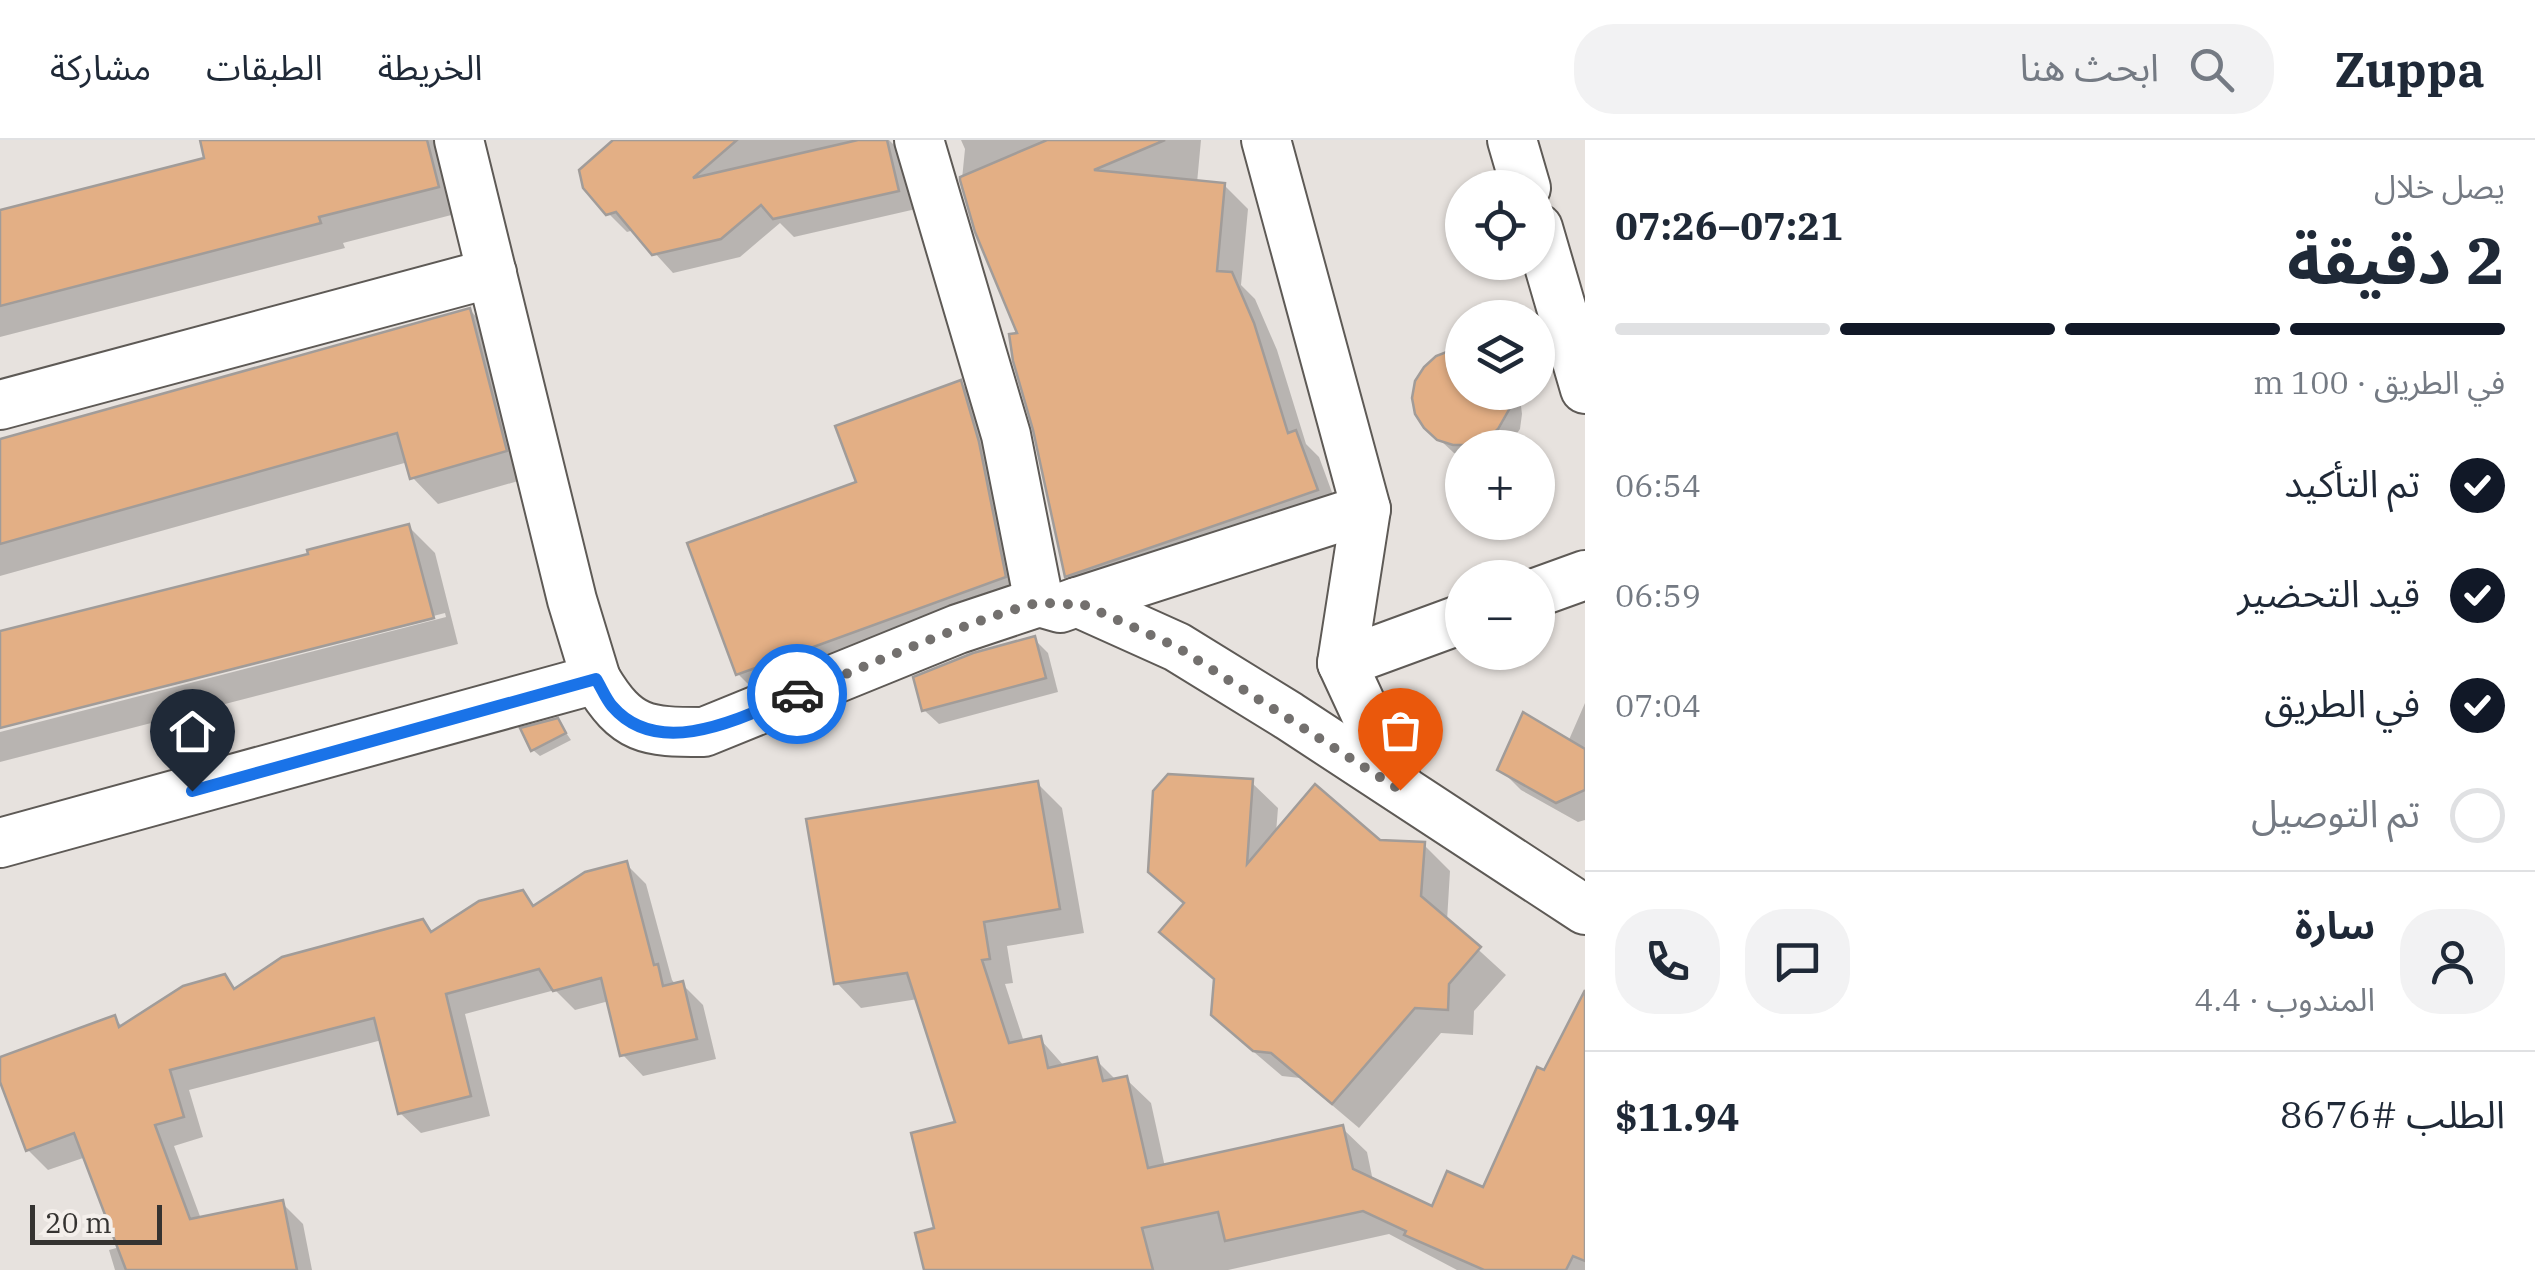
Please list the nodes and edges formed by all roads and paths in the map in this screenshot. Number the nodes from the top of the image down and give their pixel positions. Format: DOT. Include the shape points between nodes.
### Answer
graph roads {
  1 [pos="458,140"];
  2 [pos="920,140"];
  3 [pos="1266,140"];
  4 [pos="1512,140"];
  5 [pos="1521,170"];
  6 [pos="492,274"];
  7 [pos="1553,280"];
  8 [pos="1585,389"];
  9 [pos="0,405"];
  10 [pos="1366,510"];
  11 [pos="1585,575"];
  12 [pos="1555,586"];
  13 [pos="1058,602"];
  14 [pos="1445,625"];
  15 [pos="1342,662"];
  16 [pos="596,679"];
  17 [pos="1400,790"];
  18 [pos="0,842"];
  19 [pos="1585,910"];
  1 -- 6 [label="street"];
  2 -- 13 [label="street"];
  3 -- 10 [label="street"];
  4 -- 5 [label="street"];
  6 -- 9 [label="street"];
  6 -- 16 [label="street"];
  7 -- 8 [label="street"];
  10 -- 13 [label="street"];
  10 -- 15 [label="street"];
  11 -- 12 [label="street"];
  13 -- 16 [label="street" via="958,629 704,732 662,732 633,722 613,707"];
  13 -- 17 [label="street" via="1177,647"];
  14 -- 15 [label="street"];
  15 -- 17 [label="street"];
  16 -- 18 [label="street"];
  17 -- 19 [label="street"];
}
